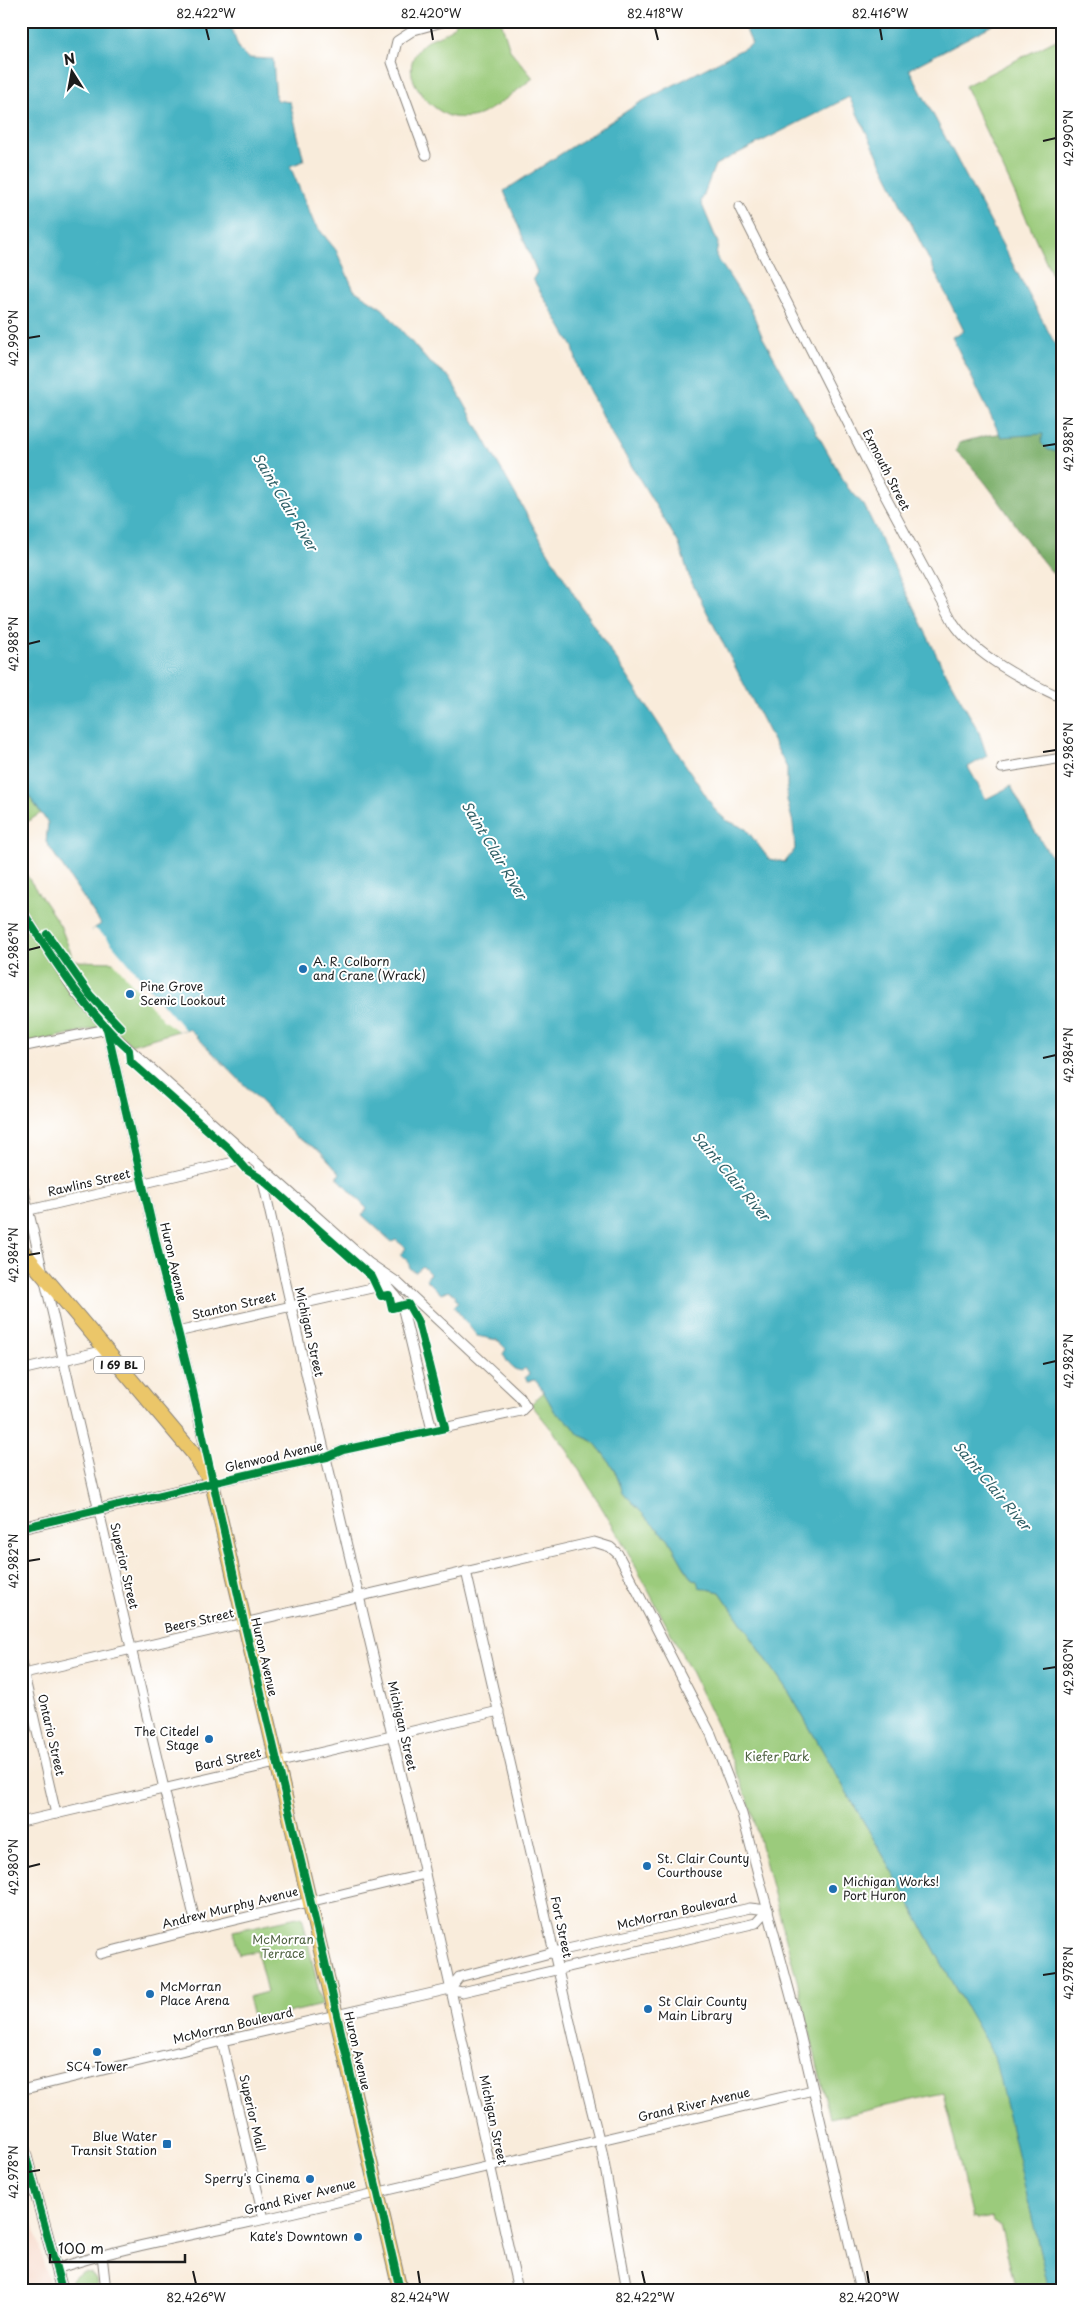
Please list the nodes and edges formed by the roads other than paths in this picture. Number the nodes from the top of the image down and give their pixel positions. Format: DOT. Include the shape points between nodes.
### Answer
graph roads {
  1 [pos="446,21"];
  2 [pos="426,155"];
  3 [pos="739,207"];
  4 [pos="1062,698"];
  5 [pos="1062,758"];
  6 [pos="1002,768"];
  7 [pos="21,909"];
  8 [pos="107,1029"];
  9 [pos="21,1047"];
  10 [pos="251,1158"];
  11 [pos="260,1168"];
  12 [pos="21,1179"];
  13 [pos="143,1183"];
  14 [pos="25,1211"];
  15 [pos="21,1250"];
  16 [pos="369,1263"];
  17 [pos="45,1278"];
  18 [pos="385,1285"];
  19 [pos="291,1306"];
  20 [pos="177,1332"];
  21 [pos="106,1350"];
  22 [pos="64,1360"];
  23 [pos="21,1370"];
  24 [pos="432,1430"];
  25 [pos="327,1458"];
  26 [pos="212,1483"];
  27 [pos="98,1509"];
  28 [pos="21,1528"];
  29 [pos="466,1571"];
  30 [pos="359,1596"];
  31 [pos="244,1622"];
  32 [pos="131,1649"];
  33 [pos="21,1662"];
  34 [pos="24,1674"];
  35 [pos="499,1711"];
  36 [pos="392,1736"];
  37 [pos="277,1762"];
  38 [pos="163,1788"];
  39 [pos="56,1814"];
  40 [pos="21,1822"];
  41 [pos="425,1874"];
  42 [pos="310,1902"];
  43 [pos="768,1910"];
  44 [pos="197,1929"];
  45 [pos="554,1952"];
  46 [pos="100,1954"];
  47 [pos="558,1970"];
  48 [pos="450,1988"];
  49 [pos="337,2014"];
  50 [pos="222,2041"];
  51 [pos="21,2090"];
  52 [pos="813,2090"];
  53 [pos="21,2138"];
  54 [pos="598,2140"];
  55 [pos="490,2165"];
  56 [pos="376,2191"];
  57 [pos="264,2219"];
  58 [pos="102,2255"];
  59 [pos="56,2269"];
  60 [pos="62,2290"];
  61 [pos="106,2290"];
  62 [pos="400,2290"];
  63 [pos="518,2290"];
  64 [pos="627,2290"];
  65 [pos="860,2290"];
  1 -- 2 [label="street" via="414,30 397,41 392,62"];
  3 -- 4 [label="street, Exmouth Street" via="952,622 978,651"];
  5 -- 6 [label="street"];
  7 -- 8 [label="street" via="75,992"];
  8 -- 9 [label="street"];
  8 -- 10 [label="street"];
  8 -- 13 [label="street, Huron Avenue"];
  10 -- 11 [label="street"];
  10 -- 13 [label="street, Rawlins Street"];
  11 -- 16 [label="street"];
  11 -- 19 [label="street, Michigan Street"];
  12 -- 14 [label="street, Superior Street"];
  13 -- 14 [label="street, Rawlins Street"];
  13 -- 20 [label="street, Huron Avenue"];
  14 -- 17 [label="street, Superior Street"];
  15 -- 17 [label="main road, I 69 BL"];
  16 -- 18 [label="street"];
  16 -- 24 [label="street, Glenwood Avenue" via="397,1282 526,1406 521,1411"];
  17 -- 21 [label="main road, I 69 BL"];
  17 -- 22 [label="street, Superior Street"];
  18 -- 19 [label="street, Stanton Street"];
  18 -- 24 [label="street" via="396,1294 402,1306"];
  19 -- 20 [label="street, Stanton Street"];
  19 -- 25 [label="street, Michigan Street"];
  20 -- 26 [label="street, Huron Avenue"];
  21 -- 22 [label="street"];
  21 -- 26 [label="main road, I 69 BL" via="192,1452"];
  22 -- 23 [label="street"];
  22 -- 27 [label="street, Superior Street"];
  24 -- 25 [label="street, Glenwood Avenue" via="343,1450"];
  25 -- 26 [label="street, Glenwood Avenue"];
  25 -- 30 [label="street, Michigan Street"];
  26 -- 27 [label="street, Glenwood Avenue"];
  26 -- 31 [label="main road, Huron Avenue / I 69 BL"];
  27 -- 28 [label="street, Glenwood Avenue"];
  27 -- 32 [label="street, Superior Street"];
  29 -- 30 [label="street, Beers Street"];
  29 -- 35 [label="street, Fort Street"];
  29 -- 43 [label="street, Beers Street" via="594,1542 614,1549 711,1734 742,1814"];
  30 -- 31 [label="street, Beers Street"];
  30 -- 36 [label="street, Michigan Street"];
  31 -- 32 [label="street, Beers Street"];
  31 -- 37 [label="main road, Huron Avenue / I 69 BL"];
  32 -- 34 [label="street, Beers Street"];
  32 -- 38 [label="street, Superior Street"];
  33 -- 34 [label="street, Ontario Street"];
  34 -- 39 [label="street, Ontario Street"];
  35 -- 36 [label="street, Bard Street"];
  35 -- 45 [label="street, Fort Street"];
  36 -- 37 [label="street, Bard Street"];
  36 -- 41 [label="street, Michigan Street"];
  37 -- 38 [label="street, Bard Street"];
  37 -- 42 [label="main road, Huron Avenue / I 69 BL"];
  38 -- 39 [label="street, Bard Street"];
  38 -- 44 [label="street, Superior Street"];
  39 -- 40 [label="street, Bard Street"];
  41 -- 42 [label="street, Andrew Murphy Avenue"];
  41 -- 48 [label="street, Michigan Street"];
  42 -- 44 [label="street, Andrew Murphy Avenue"];
  42 -- 49 [label="main road, Huron Avenue / I 69 BL"];
  43 -- 45 [label="street, McMorran Boulevard" via="750,1908"];
  43 -- 47 [label="street, McMorran Boulevard" via="756,1923"];
  43 -- 52 [label="street"];
  44 -- 46 [label="street, Andrew Murphy Avenue"];
  45 -- 47 [label="street, Fort Street"];
  45 -- 48 [label="street, McMorran Boulevard" via="459,1976"];
  47 -- 48 [label="street, McMorran Boulevard" via="462,1992"];
  47 -- 54 [label="street, Fort Street"];
  48 -- 49 [label="street, McMorran Boulevard"];
  48 -- 55 [label="street, Michigan Street"];
  49 -- 50 [label="street, McMorran Boulevard"];
  49 -- 56 [label="main road, Huron Avenue / I 69 BL"];
  50 -- 51 [label="street, McMorran Boulevard"];
  50 -- 57 [label="street, Superior Mall"];
  52 -- 54 [label="street, Grand River Avenue"];
  52 -- 65 [label="street"];
  53 -- 59 [label="street"];
  54 -- 55 [label="street, Grand River Avenue"];
  54 -- 64 [label="street, Fort Street"];
  55 -- 56 [label="street, Grand River Avenue"];
  55 -- 63 [label="street, Michigan Street"];
  56 -- 57 [label="street, Grand River Avenue"];
  56 -- 62 [label="main road, Huron Avenue / I 69 BL"];
  57 -- 58 [label="street, Grand River Avenue"];
  58 -- 59 [label="street, Grand River Avenue"];
  58 -- 61 [label="street"];
  59 -- 60 [label="street"];
}
